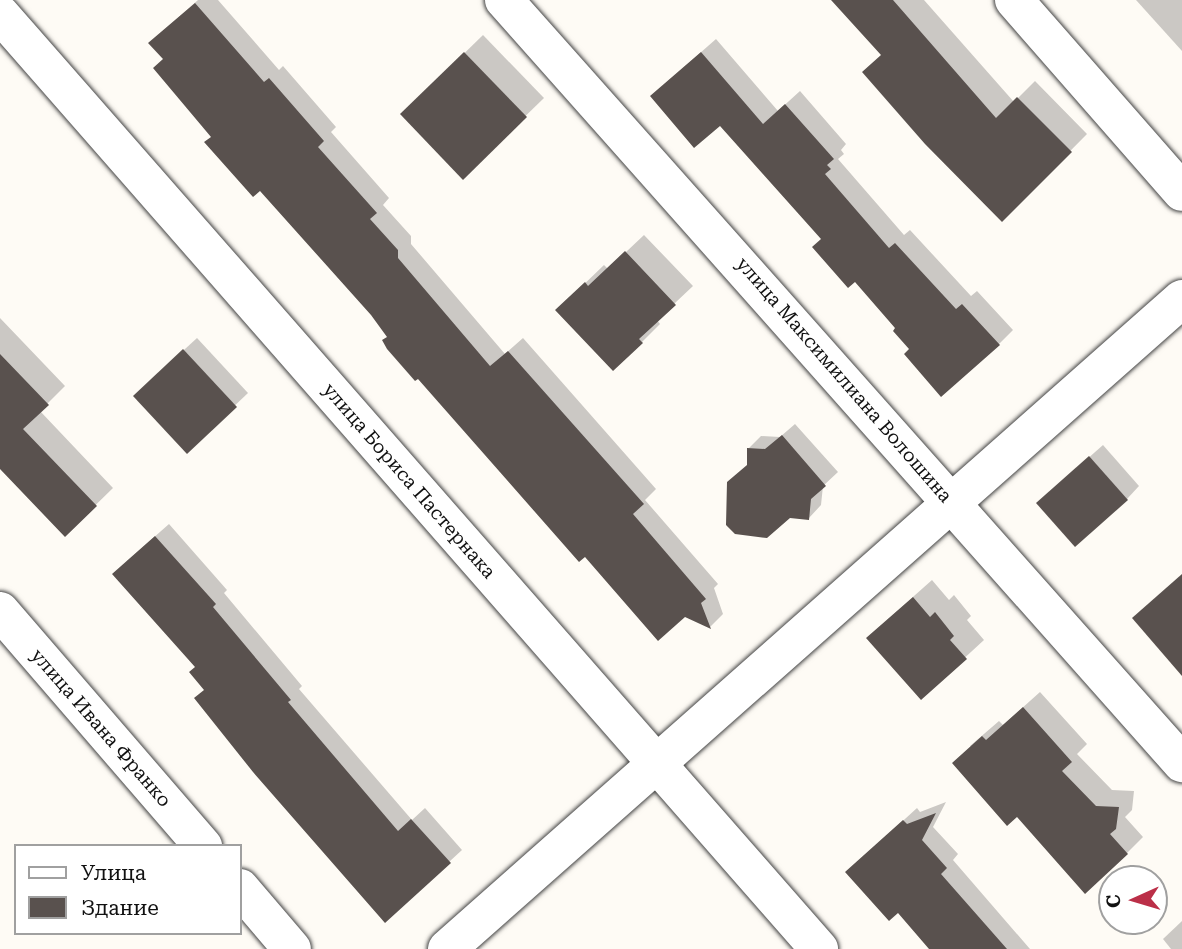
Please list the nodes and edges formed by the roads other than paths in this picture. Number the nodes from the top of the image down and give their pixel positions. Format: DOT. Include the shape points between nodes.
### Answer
graph roads {
  1 [pos="505,0"];
  2 [pos="1014,0"];
  3 [pos="0,14"];
  4 [pos="1182,192"];
  5 [pos="1182,299"];
  6 [pos="952,502"];
  7 [pos="0,611"];
  8 [pos="1182,763"];
  9 [pos="657,764"];
  10 [pos="201,844"];
  11 [pos="242,890"];
  12 [pos="292,949"];
  13 [pos="447,949"];
  14 [pos="819,949"];
  1 -- 6 [label="street, улица Максимилиана Волошина"];
  2 -- 4 [label="street"];
  3 -- 9 [label="street, улица Бориса Пастернака"];
  5 -- 6 [label="street"];
  6 -- 8 [label="street, улица Максимилиана Волошина"];
  6 -- 9 [label="street"];
  7 -- 10 [label="street, улица Ивана Франко"];
  9 -- 13 [label="street"];
  9 -- 14 [label="street, улица Бориса Пастернака"];
  11 -- 12 [label="street"];
}
